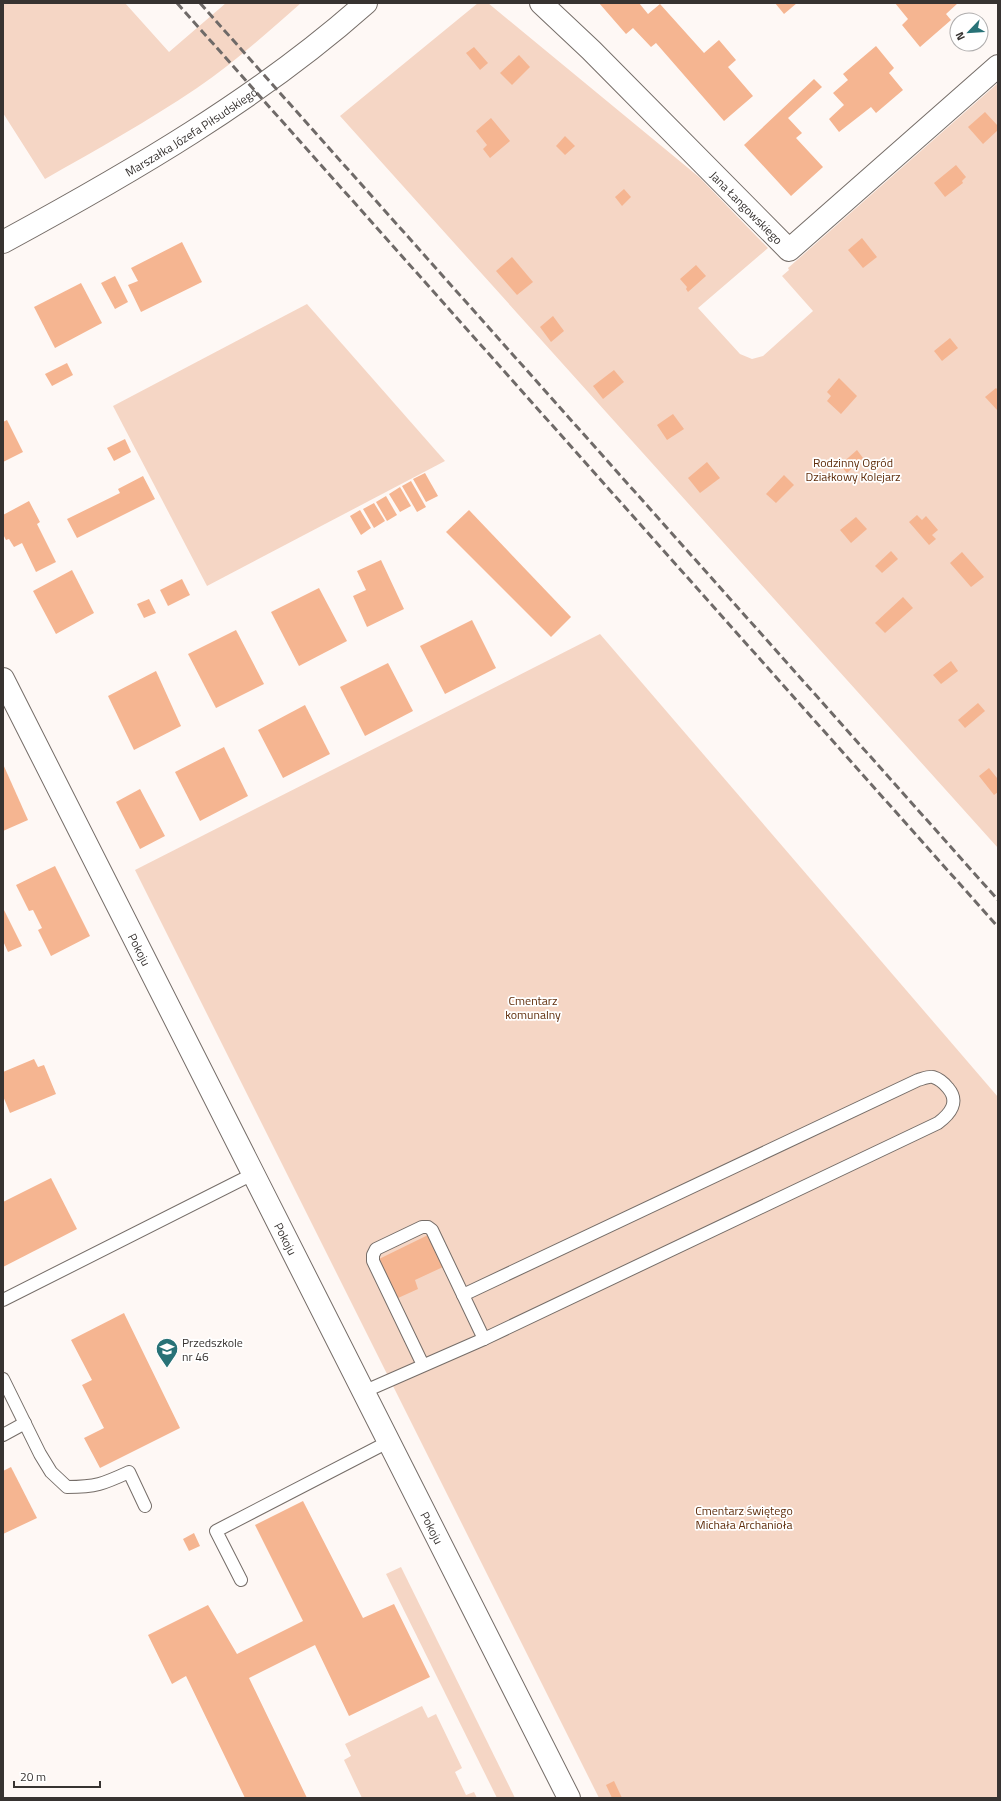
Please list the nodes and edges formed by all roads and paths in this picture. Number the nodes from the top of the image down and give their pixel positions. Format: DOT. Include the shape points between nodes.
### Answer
graph roads {
  1 [pos="366,3"];
  2 [pos="541,3"];
  3 [pos="998,66"];
  4 [pos="3,242"];
  5 [pos="6,694"];
  6 [pos="253,1174"];
  7 [pos="463,1295"];
  8 [pos="3,1300"];
  9 [pos="484,1339"];
  10 [pos="423,1365"];
  11 [pos="3,1379"];
  12 [pos="363,1392"];
  13 [pos="25,1424"];
  14 [pos="3,1435"];
  15 [pos="388,1442"];
  16 [pos="145,1506"];
  17 [pos="241,1580"];
  18 [pos="568,1798"];
  1 -- 4 [label="street, Marszałka Józefa Piłsudskiego" via="250,94 107,184"];
  2 -- 3 [label="street, Jana Łangowskiego" via="789,250"];
  5 -- 6 [label="street, Pokoju"];
  6 -- 8 [label="lane"];
  6 -- 12 [label="street, Pokoju"];
  7 -- 9 [label="lane"];
  7 -- 9 [label="lane" via="918,1080 932,1077 943,1082 953,1094 954,1104 948,1115 938,1123"];
  7 -- 10 [label="lane" via="432,1230 428,1227 422,1227 376,1249 372,1255"];
  9 -- 10 [label="lane"];
  10 -- 12 [label="lane"];
  11 -- 13 [label="lane"];
  12 -- 15 [label="street, Pokoju"];
  13 -- 14 [label="lane"];
  13 -- 16 [label="lane" via="51,1472 67,1487 91,1487 129,1472"];
  15 -- 17 [label="lane" via="216,1531"];
  15 -- 18 [label="street, Pokoju"];
}
